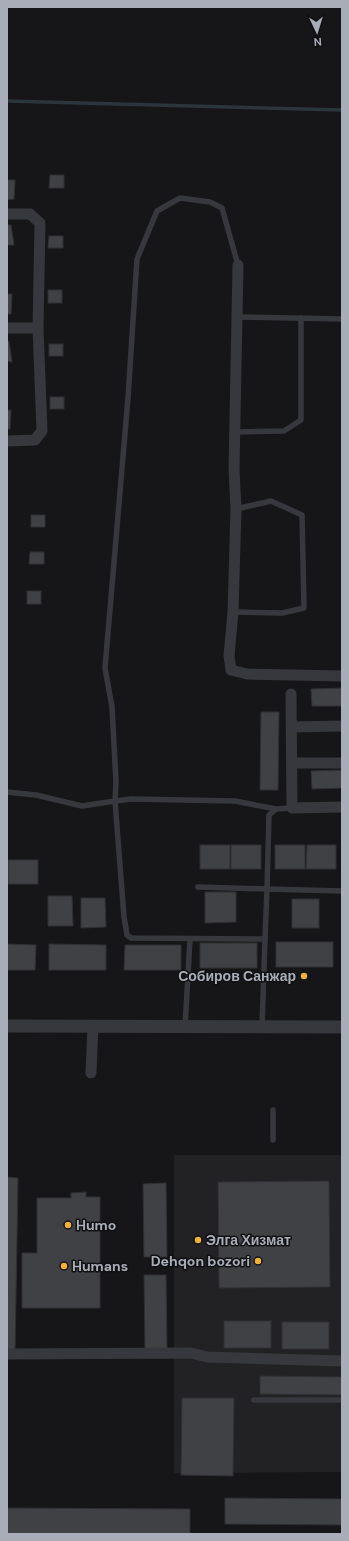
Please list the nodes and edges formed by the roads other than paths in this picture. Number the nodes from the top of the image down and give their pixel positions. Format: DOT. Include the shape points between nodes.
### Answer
graph roads {
  1 [pos="7,214"];
  2 [pos="238,265"];
  3 [pos="237,317"];
  4 [pos="301,318"];
  5 [pos="342,319"];
  6 [pos="7,328"];
  7 [pos="38,328"];
  8 [pos="235,432"];
  9 [pos="7,441"];
  10 [pos="236,509"];
  11 [pos="233,612"];
  12 [pos="342,676"];
  13 [pos="291,694"];
  14 [pos="342,726"];
  15 [pos="292,727"];
  16 [pos="292,763"];
  17 [pos="342,763"];
  18 [pos="7,792"];
  19 [pos="115,801"];
  20 [pos="342,807"];
  21 [pos="292,808"];
  22 [pos="276,809"];
  23 [pos="198,887"];
  24 [pos="267,889"];
  25 [pos="342,891"];
  26 [pos="190,939"];
  27 [pos="265,939"];
  28 [pos="7,1026"];
  29 [pos="93,1026"];
  30 [pos="262,1027"];
  31 [pos="185,1028"];
  32 [pos="342,1028"];
  33 [pos="91,1073"];
  34 [pos="273,1110"];
  35 [pos="273,1140"];
  36 [pos="7,1354"];
  37 [pos="342,1361"];
  38 [pos="254,1400"];
  39 [pos="342,1400"];
  1 -- 7 [label="street" via="30,214 40,223"];
  2 -- 3 [label="street"];
  2 -- 19 [label="lane" via="222,208 210,202 180,198 157,211 137,259 105,668 112,707"];
  3 -- 4 [label="lane"];
  3 -- 8 [label="street"];
  4 -- 5 [label="lane"];
  4 -- 8 [label="lane" via="300,420 284,431"];
  6 -- 7 [label="street"];
  7 -- 9 [label="street" via="42,431 35,440"];
  8 -- 10 [label="street"];
  10 -- 11 [label="street"];
  10 -- 11 [label="lane" via="271,501 302,515 304,608 282,613"];
  11 -- 12 [label="street" via="229,656 231,670 247,674"];
  13 -- 15 [label="street"];
  14 -- 15 [label="street"];
  15 -- 16 [label="street"];
  16 -- 17 [label="street"];
  16 -- 21 [label="street"];
  18 -- 19 [label="lane" via="36,795 82,806"];
  19 -- 22 [label="lane" via="235,801"];
  19 -- 26 [label="lane" via="127,936"];
  20 -- 21 [label="street"];
  21 -- 22 [label="lane"];
  22 -- 24 [label="lane" via="269,815"];
  23 -- 24 [label="lane"];
  24 -- 25 [label="lane"];
  24 -- 27 [label="lane"];
  26 -- 27 [label="lane"];
  26 -- 31 [label="lane"];
  27 -- 30 [label="lane"];
  28 -- 29 [label="street"];
  29 -- 31 [label="street"];
  29 -- 33 [label="street"];
  30 -- 31 [label="street"];
  30 -- 32 [label="street"];
  34 -- 35 [label="lane"];
  36 -- 37 [label="street" via="191,1352 207,1357"];
  38 -- 39 [label="lane"];
}
